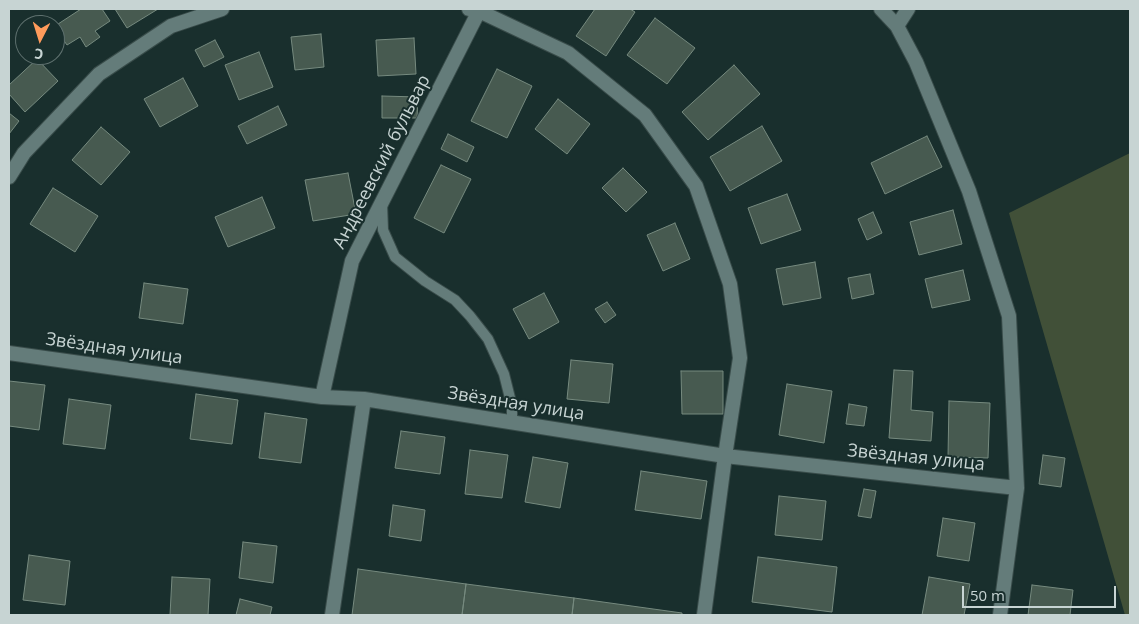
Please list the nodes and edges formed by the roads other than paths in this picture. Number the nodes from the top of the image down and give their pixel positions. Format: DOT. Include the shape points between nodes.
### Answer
graph roads {
  1 [pos="222,9"];
  2 [pos="881,9"];
  3 [pos="908,9"];
  4 [pos="476,10"];
  5 [pos="897,26"];
  6 [pos="9,177"];
  7 [pos="382,202"];
  8 [pos="9,353"];
  9 [pos="322,397"];
  10 [pos="364,399"];
  11 [pos="512,422"];
  12 [pos="725,456"];
  13 [pos="1017,488"];
  14 [pos="332,615"];
  15 [pos="704,615"];
  16 [pos="1000,615"];
  1 -- 6 [label="street" via="171,26 99,74 24,153"];
  2 -- 5 [label="street"];
  3 -- 5 [label="street"];
  4 -- 7 [label="street, Андреевский бульвар"];
  4 -- 12 [label="street" via="568,53 583,65 645,115 696,186 730,284 740,358"];
  5 -- 13 [label="street" via="916,62 969,191 1008,316"];
  7 -- 9 [label="street, Андреевский бульвар" via="352,261"];
  7 -- 11 [label="lane" via="383,230 395,257 455,300 488,339 504,374 512,406"];
  8 -- 9 [label="street, Звёздная улица"];
  9 -- 10 [label="street, Звёздная улица"];
  10 -- 11 [label="street, Звёздная улица"];
  10 -- 14 [label="street"];
  11 -- 12 [label="street, Звёздная улица"];
  12 -- 13 [label="street, Звёздная улица"];
  12 -- 15 [label="street"];
  13 -- 16 [label="street"];
}
